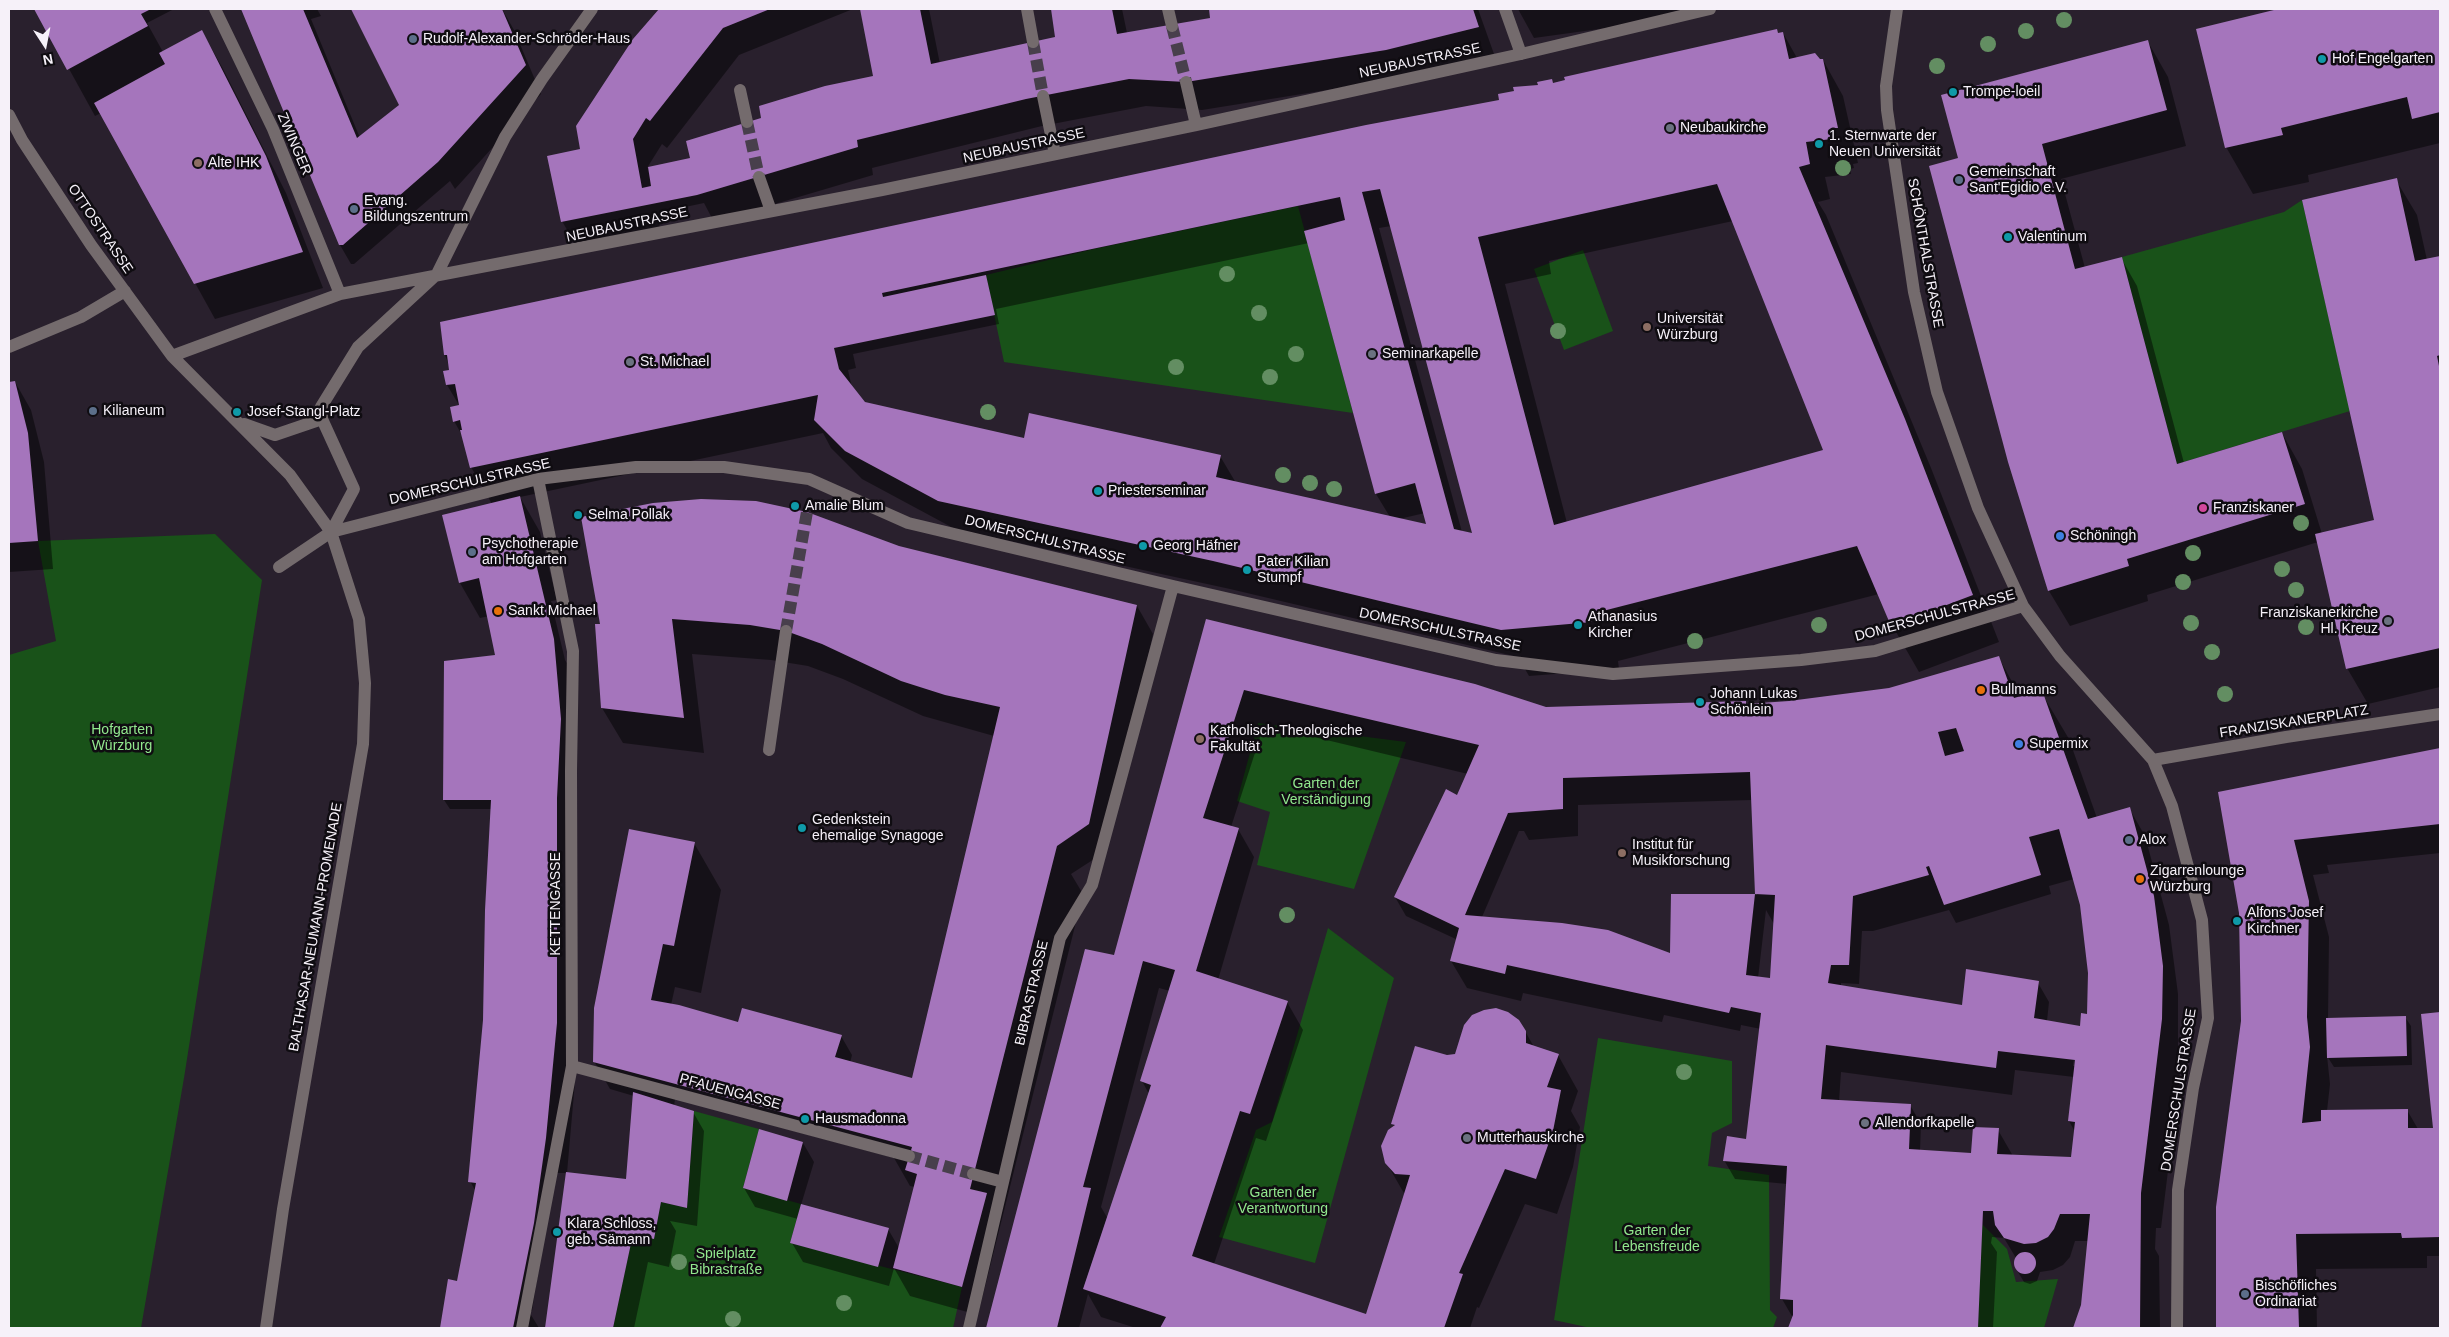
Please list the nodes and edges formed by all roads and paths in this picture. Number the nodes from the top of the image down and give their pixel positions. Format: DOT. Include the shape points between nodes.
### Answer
graph roads {
  1 [pos="215,9"];
  2 [pos="592,9"];
  3 [pos="1027,9"];
  4 [pos="1168,9"];
  5 [pos="1504,9"];
  6 [pos="1710,9"];
  7 [pos="1897,9"];
  8 [pos="1172,26"];
  9 [pos="1033,42"];
  10 [pos="1521,54"];
  11 [pos="1186,82"];
  12 [pos="740,90"];
  13 [pos="1043,96"];
  14 [pos="9,115"];
  15 [pos="747,122"];
  16 [pos="1196,126"];
  17 [pos="1055,154"];
  18 [pos="759,176"];
  19 [pos="771,211"];
  20 [pos="437,274"];
  21 [pos="125,291"];
  22 [pos="340,294"];
  23 [pos="9,347"];
  24 [pos="172,356"];
  25 [pos="322,419"];
  26 [pos="239,422"];
  27 [pos="538,479"];
  28 [pos="331,532"];
  29 [pos="278,568"];
  30 [pos="1173,586"];
  31 [pos="2023,606"];
  32 [pos="786,631"];
  33 [pos="2440,714"];
  34 [pos="769,750"];
  35 [pos="2153,760"];
  36 [pos="572,1066"];
  37 [pos="909,1156"];
  38 [pos="973,1174"];
  39 [pos="1004,1182"];
  40 [pos="266,1328"];
  41 [pos="522,1328"];
  42 [pos="969,1328"];
  43 [pos="2178,1328"];
  1 -- 22 [label="street, ZWINGER" via="272,129"];
  2 -- 20 [label="street" via="505,137"];
  3 -- 9 [label="street"];
  4 -- 8 [label="street"];
  5 -- 10 [label="street"];
  6 -- 10 [label="street, NEUBAUSTRASSE"];
  7 -- 31 [label="street, SCHÖNTHALSTRASSE" via="1886,86 1887,110 1914,292 1938,392 1975,499"];
  10 -- 16 [label="street, NEUBAUSTRASSE"];
  11 -- 16 [label="street"];
  12 -- 15 [label="street"];
  13 -- 17 [label="street"];
  14 -- 21 [label="street, OTTOSTRASSE" via="22,140"];
  16 -- 17 [label="street, NEUBAUSTRASSE"];
  17 -- 19 [label="street, NEUBAUSTRASSE"];
  18 -- 19 [label="street"];
  19 -- 20 [label="street, NEUBAUSTRASSE" via="559,254"];
  20 -- 22 [label="street, NEUBAUSTRASSE"];
  20 -- 25 [label="street" via="358,346 321,407"];
  21 -- 23 [label="street" via="81,317"];
  21 -- 24 [label="street, OTTOSTRASSE"];
  22 -- 24 [label="street"];
  24 -- 26 [label="street"];
  25 -- 26 [label="street" via="275,435"];
  25 -- 28 [label="street" via="354,489"];
  26 -- 28 [label="street" via="290,475"];
  27 -- 28 [label="street, DOMERSCHULSTRASSE"];
  27 -- 30 [label="street, DOMERSCHULSTRASSE" via="636,467 714,467 809,479 908,523"];
  27 -- 36 [label="street, KETTENGASSE" via="573,652"];
  28 -- 29 [label="street"];
  28 -- 40 [label="street, BALTHASAR-NEUMANN-PROMENADE" via="359,619 365,683 363,744 283,1209"];
  30 -- 31 [label="street, DOMERSCHULSTRASSE" via="1496,660 1613,674 1875,651"];
  30 -- 39 [label="street, BIBRASTRASSE" via="1092,885 1060,938"];
  31 -- 35 [label="street, DOMERSCHULSTRASSE" via="2060,656"];
  32 -- 34 [label="street"];
  33 -- 35 [label="street, FRANZISKANERPLATZ"];
  35 -- 43 [label="street, DOMERSCHULSTRASSE" via="2172,806 2202,920 2208,1018 2193,1088 2178,1190"];
  36 -- 37 [label="street, PFAUENGASSE"];
  36 -- 41 [label="street, KETTENGASSE"];
  38 -- 39 [label="street"];
  39 -- 42 [label="street, BIBRASTRASSE"];
}
